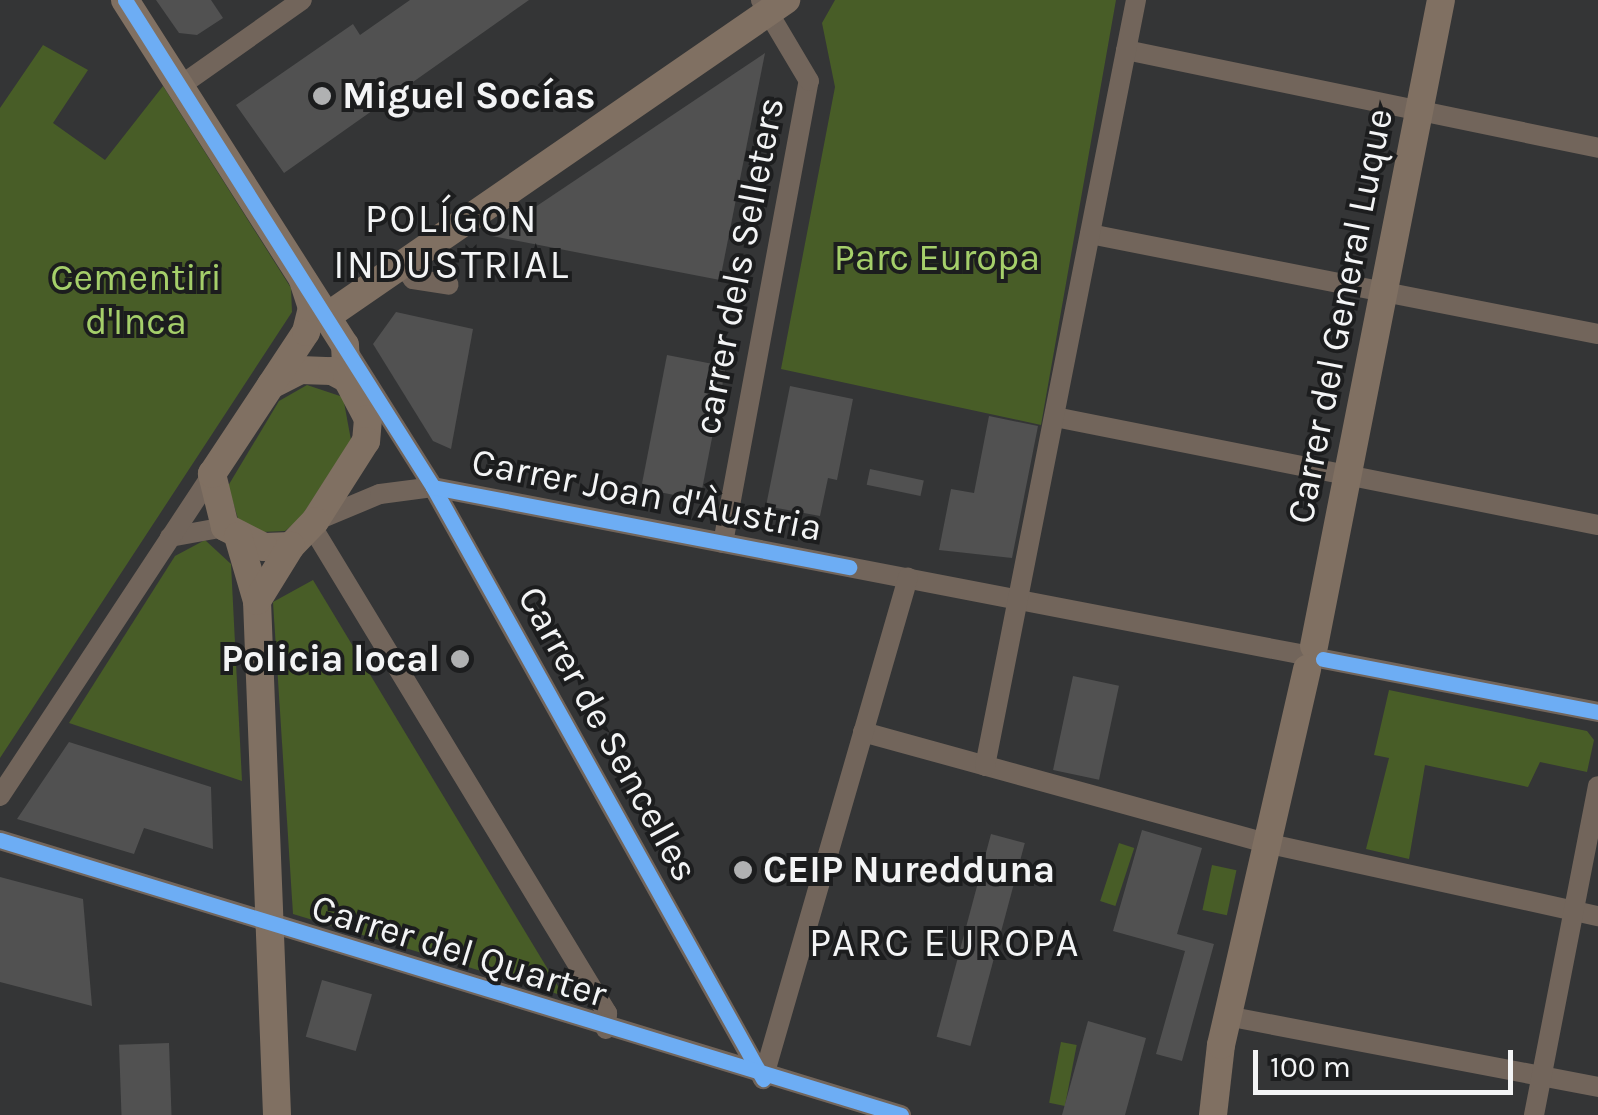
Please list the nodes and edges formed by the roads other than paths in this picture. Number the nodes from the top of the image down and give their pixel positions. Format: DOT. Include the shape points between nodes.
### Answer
graph roads {
  1 [pos="125,0"];
  2 [pos="302,0"];
  3 [pos="1136,0"];
  4 [pos="1441,0"];
  5 [pos="772,4"];
  6 [pos="1126,50"];
  7 [pos="180,86"];
  8 [pos="1419,111"];
  9 [pos="1598,148"];
  10 [pos="1090,234"];
  11 [pos="404,267"];
  12 [pos="303,280"];
  13 [pos="448,285"];
  14 [pos="1383,291"];
  15 [pos="326,316"];
  16 [pos="1598,334"];
  17 [pos="344,346"];
  18 [pos="272,385"];
  19 [pos="353,389"];
  20 [pos="1055,416"];
  21 [pos="394,423"];
  22 [pos="212,474"];
  23 [pos="1347,476"];
  24 [pos="432,487"];
  25 [pos="313,523"];
  26 [pos="1598,525"];
  27 [pos="232,532"];
  28 [pos="170,537"];
  29 [pos="723,543"];
  30 [pos="290,546"];
  31 [pos="908,578"];
  32 [pos="1018,599"];
  33 [pos="257,601"];
  34 [pos="1311,657"];
  35 [pos="1598,712"];
  36 [pos="864,732"];
  37 [pos="984,766"];
  38 [pos="1598,786"];
  39 [pos="0,796"];
  40 [pos="0,840"];
  41 [pos="1270,844"];
  42 [pos="1574,911"];
  43 [pos="1598,916"];
  44 [pos="267,928"];
  45 [pos="1232,1016"];
  46 [pos="606,1029"];
  47 [pos="1542,1075"];
  48 [pos="763,1079"];
  49 [pos="1598,1087"];
  50 [pos="277,1115"];
  51 [pos="901,1115"];
  52 [pos="1212,1115"];
  53 [pos="1534,1115"];
  1 -- 7 [label="street, Carrer de Sencelles"];
  2 -- 7 [label="street"];
  3 -- 6 [label="street"];
  4 -- 8 [label="street, Carrer del General Luque"];
  5 -- 11 [label="street"];
  5 -- 29 [label="street, carrer dels Selleters" via="809,81"];
  6 -- 8 [label="street"];
  6 -- 10 [label="street"];
  7 -- 12 [label="street, Carrer de Sencelles"];
  8 -- 9 [label="street"];
  8 -- 14 [label="street, Carrer del General Luque"];
  10 -- 14 [label="street"];
  10 -- 20 [label="street"];
  11 -- 13 [label="street" via="413,278"];
  11 -- 15 [label="street"];
  12 -- 15 [label="street, Carrer de Sencelles"];
  12 -- 18 [label="street" via="312,308 306,332"];
  14 -- 16 [label="street"];
  14 -- 23 [label="street, Carrer del General Luque"];
  15 -- 17 [label="street, Carrer de Sencelles"];
  17 -- 19 [label="street"];
  17 -- 21 [label="street, Carrer de Sencelles"];
  18 -- 19 [label="street" via="300,370"];
  18 -- 22 [label="street"];
  19 -- 21 [label="street, Carrer de Sencelles"];
  19 -- 25 [label="street" via="366,441"];
  20 -- 23 [label="street"];
  20 -- 32 [label="street"];
  21 -- 24 [label="street, Carrer de Sencelles"];
  22 -- 27 [label="street"];
  22 -- 28 [label="street"];
  23 -- 26 [label="street"];
  23 -- 34 [label="street, Carrer del General Luque"];
  24 -- 25 [label="street, Carrer Joan d'Àustria" via="380,494"];
  24 -- 29 [label="street, Carrer Joan d'Àustria"];
  24 -- 48 [label="street, Carrer de Sencelles"];
  25 -- 30 [label="street"];
  25 -- 46 [label="street" via="608,1013"];
  27 -- 28 [label="street"];
  27 -- 30 [label="street"];
  27 -- 33 [label="street"];
  28 -- 39 [label="street"];
  29 -- 31 [label="street, Carrer Joan d'Àustria"];
  30 -- 33 [label="street"];
  31 -- 32 [label="street, Carrer Joan d'Àustria"];
  31 -- 36 [label="street"];
  32 -- 34 [label="street, Carrer Joan d'Àustria"];
  32 -- 37 [label="street"];
  33 -- 44 [label="street"];
  34 -- 35 [label="street, Carrer Joan d'Àustria"];
  34 -- 41 [label="street, Carrer del General Luque"];
  36 -- 37 [label="street"];
  36 -- 48 [label="street"];
  37 -- 41 [label="street"];
  38 -- 42 [label="street"];
  40 -- 44 [label="street, Carrer del Quarter"];
  41 -- 42 [label="street"];
  41 -- 45 [label="street, Carrer del General Luque"];
  42 -- 43 [label="street"];
  42 -- 47 [label="street"];
  44 -- 46 [label="street, Carrer del Quarter"];
  44 -- 50 [label="street"];
  45 -- 47 [label="street"];
  45 -- 52 [label="street, Carrer del General Luque"];
  46 -- 48 [label="street, Carrer del Quarter"];
  47 -- 49 [label="street"];
  47 -- 53 [label="street"];
  48 -- 51 [label="street, Carrer del Quarter"];
}
